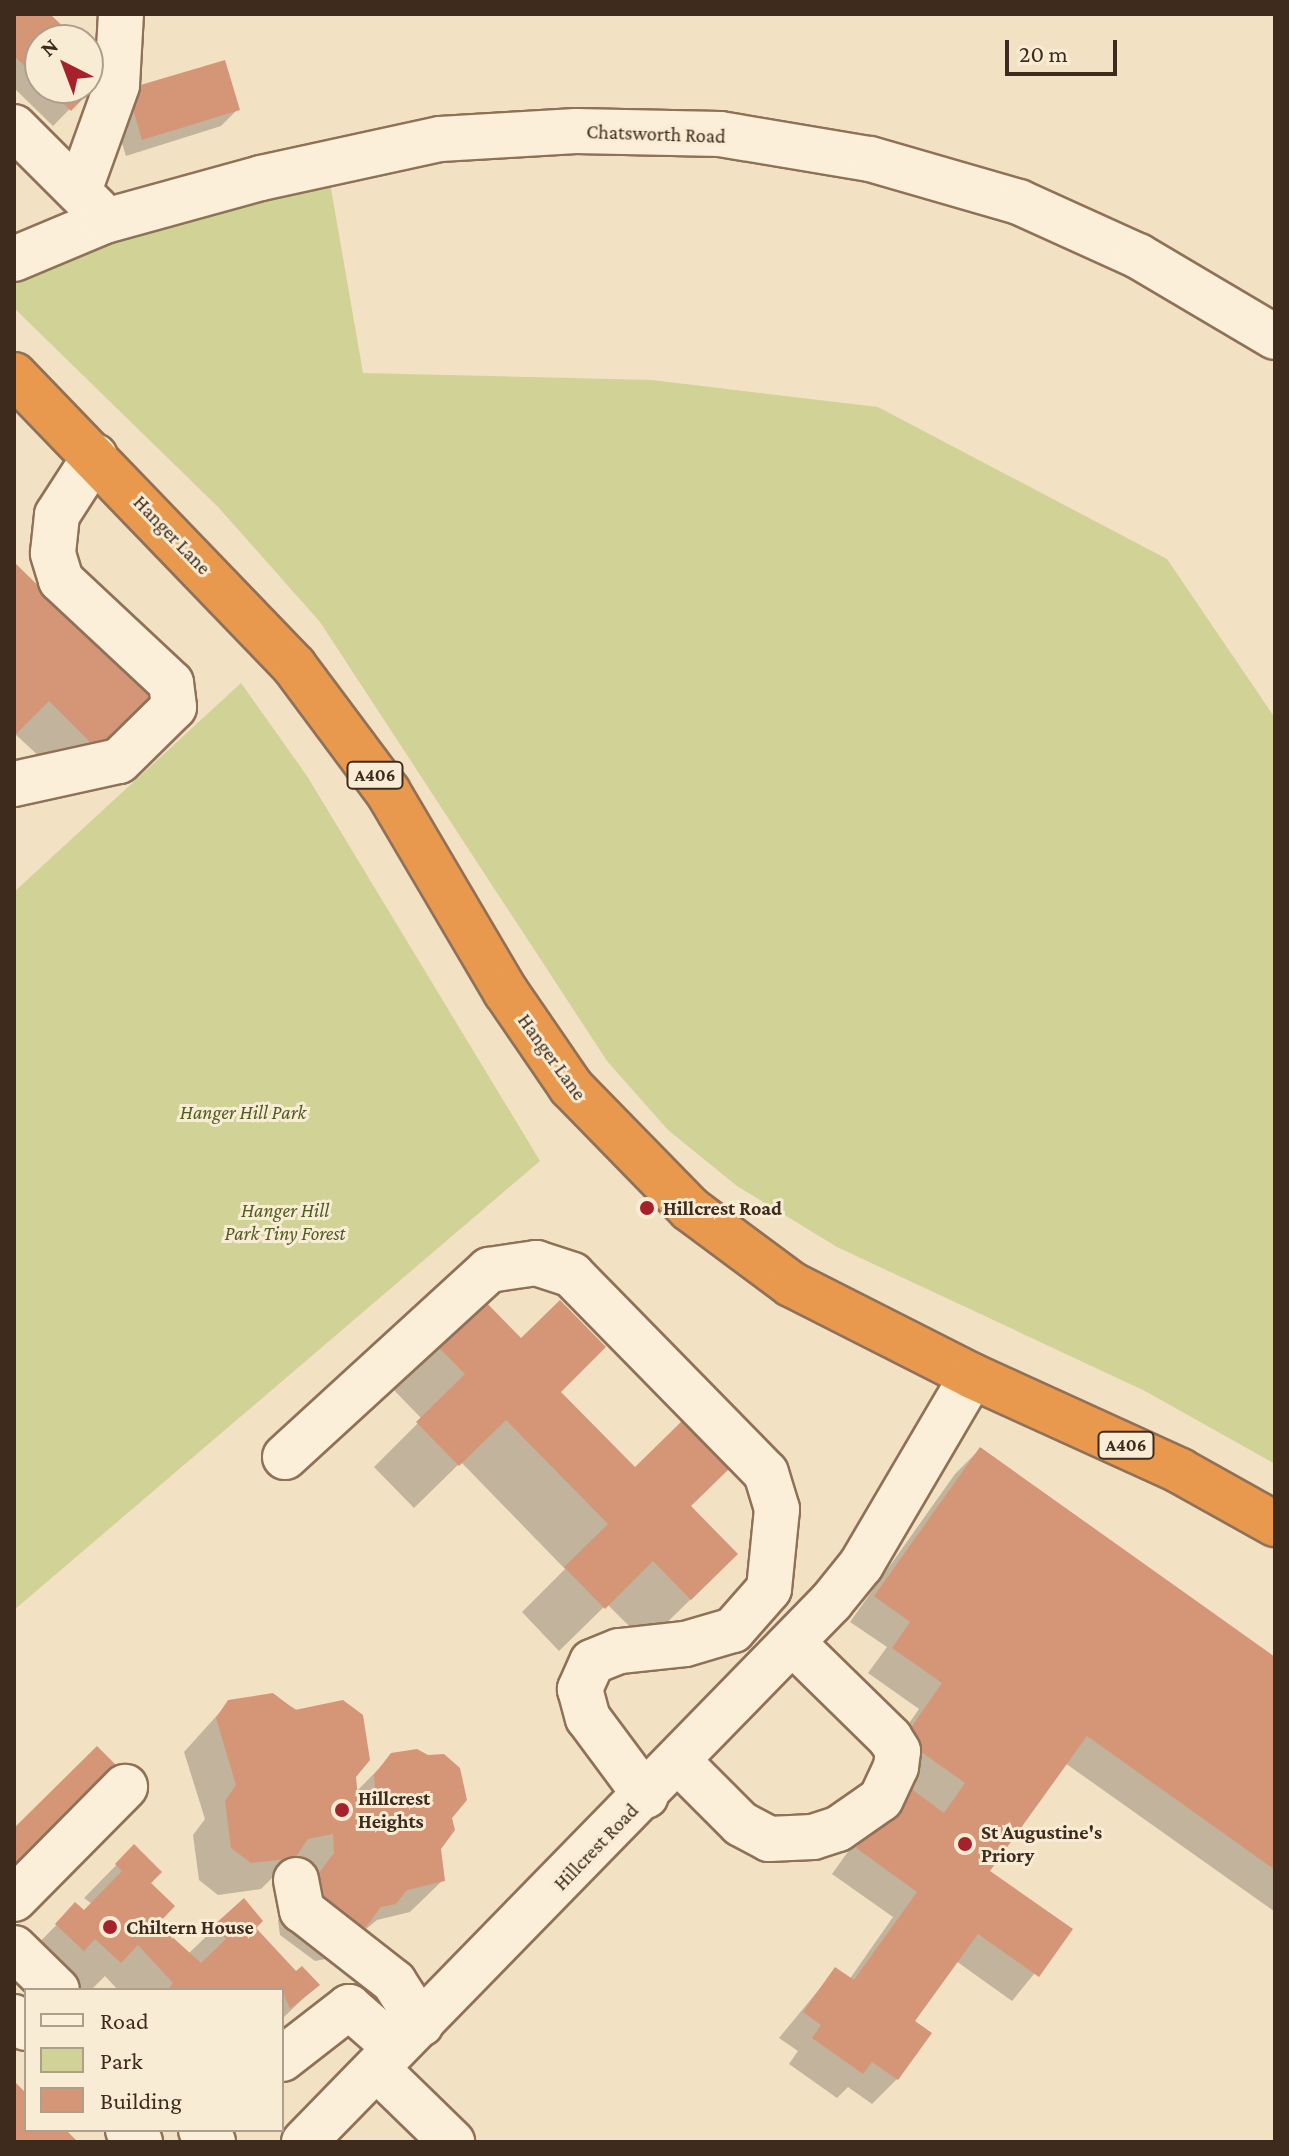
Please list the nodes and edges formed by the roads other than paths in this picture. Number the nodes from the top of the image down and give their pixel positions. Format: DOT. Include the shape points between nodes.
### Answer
graph roads {
  1 [pos="121,14"];
  2 [pos="14,127"];
  3 [pos="93,205"];
  4 [pos="14,259"];
  5 [pos="1275,337"];
  6 [pos="14,375"];
  7 [pos="95,456"];
  8 [pos="14,784"];
  9 [pos="972,1376"];
  10 [pos="285,1457"];
  11 [pos="1275,1524"];
  12 [pos="793,1643"];
  13 [pos="678,1761"];
  14 [pos="125,1787"];
  15 [pos="646,1796"];
  16 [pos="296,1880"];
  17 [pos="14,1899"];
  18 [pos="14,1948"];
  19 [pos="55,1988"];
  20 [pos="398,2047"];
  21 [pos="284,2057"];
  22 [pos="304,2142"];
  23 [pos="452,2142"];
  1 -- 3 [label="street" via="117,85"];
  2 -- 3 [label="street"];
  3 -- 4 [label="street, Chatsworth Road"];
  3 -- 5 [label="street, Chatsworth Road" via="261,178 440,139 576,131 720,134 870,159 1019,202 1138,256"];
  6 -- 7 [label="highway, Hanger Lane / A406"];
  7 -- 8 [label="street" via="57,515 53,553 61,580 171,683 174,707 119,761"];
  7 -- 9 [label="highway, Hanger Lane / A406" via="294,666 388,792 506,992 571,1087 639,1161 738,1249 791,1284"];
  9 -- 11 [label="highway, Hanger Lane / A406" via="1180,1471"];
  9 -- 12 [label="street, Hillcrest Road" via="861,1565"];
  10 -- 15 [label="street" via="489,1270 536,1263 572,1275 766,1473 777,1509 769,1589 733,1630 685,1644 619,1651 592,1662 586,1675 580,1689 588,1718"];
  12 -- 13 [label="street, Hillcrest Road"];
  12 -- 13 [label="street" via="898,1751 881,1799 838,1829 813,1837 769,1839 741,1824"];
  13 -- 15 [label="street, Hillcrest Road"];
  14 -- 17 [label="street"];
  15 -- 20 [label="street, Hillcrest Road"];
  16 -- 20 [label="street" via="302,1910 394,1982"];
  18 -- 19 [label="street"];
  20 -- 21 [label="street" via="349,2007"];
  20 -- 22 [label="street, Hillcrest Road"];
  20 -- 23 [label="street"];
}
